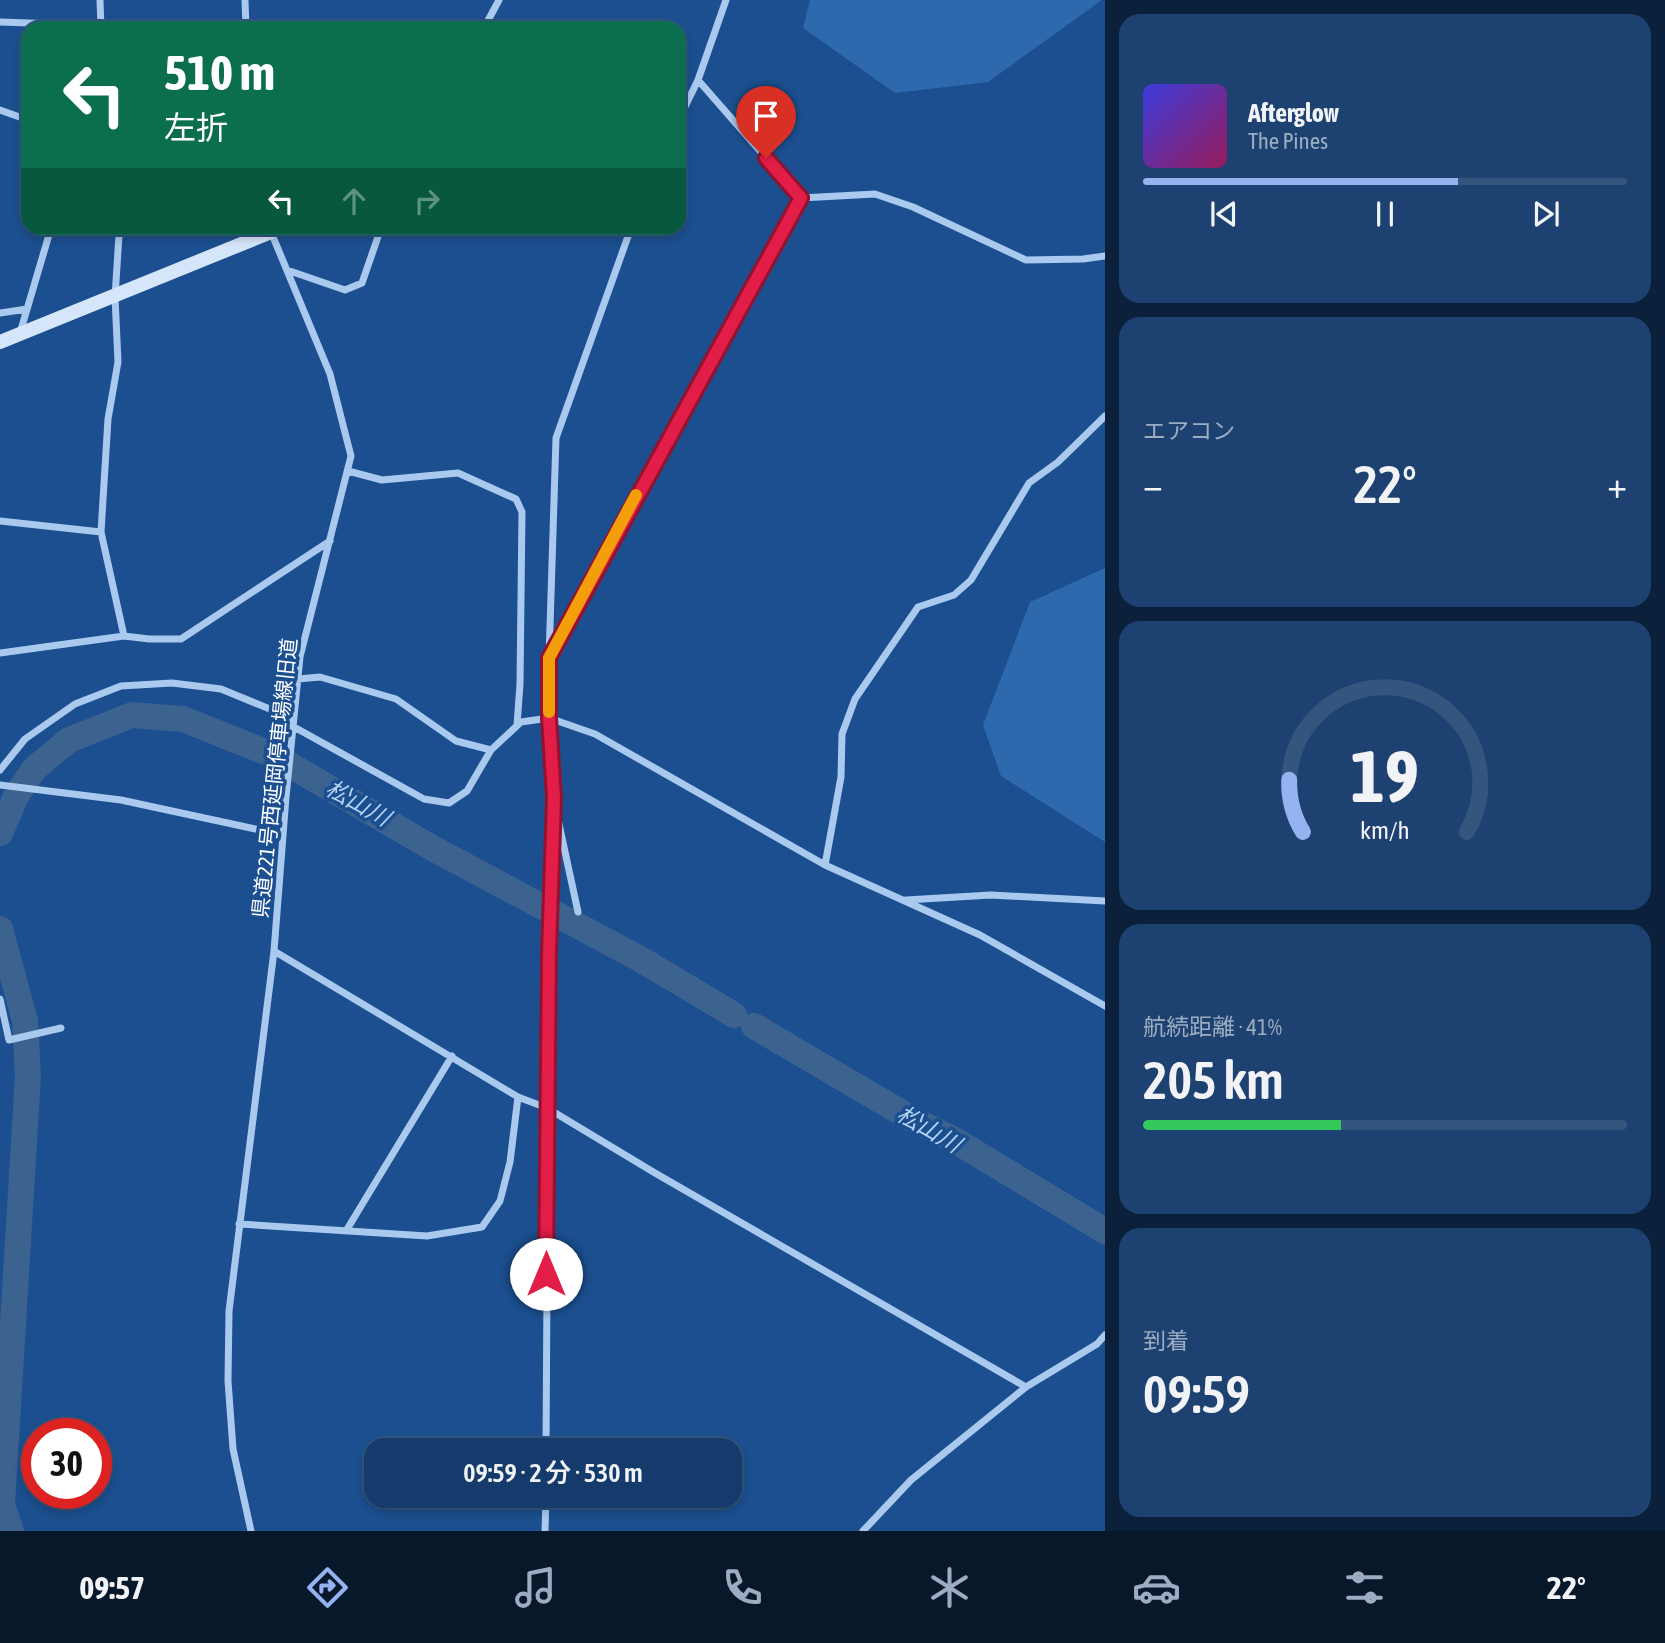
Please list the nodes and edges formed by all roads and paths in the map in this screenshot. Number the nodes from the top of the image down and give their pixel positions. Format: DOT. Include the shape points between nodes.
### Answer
graph roads {
  1 [pos="100,0"];
  2 [pos="245,0"];
  3 [pos="499,0"];
  4 [pos="726,0"];
  5 [pos="101,21"];
  6 [pos="246,21"];
  7 [pos="488,21"];
  8 [pos="0,22"];
  9 [pos="21,23"];
  10 [pos="698,80"];
  11 [pos="686,105"];
  12 [pos="0,110"];
  13 [pos="21,118"];
  14 [pos="801,198"];
  15 [pos="49,235"];
  16 [pos="118,235"];
  17 [pos="259,235"];
  18 [pos="273,235"];
  19 [pos="379,235"];
  20 [pos="628,235"];
  21 [pos="1105,256"];
  22 [pos="287,270"];
  23 [pos="114,297"];
  24 [pos="27,309"];
  25 [pos="0,313"];
  26 [pos="20,333"];
  27 [pos="0,342"];
  28 [pos="1105,416"];
  29 [pos="348,471"];
  30 [pos="0,521"];
  31 [pos="101,532"];
  32 [pos="330,540"];
  33 [pos="124,636"];
  34 [pos="0,653"];
  35 [pos="549,658"];
  36 [pos="298,679"];
  37 [pos="549,718"];
  38 [pos="517,725"];
  39 [pos="294,727"];
  40 [pos="491,750"];
  41 [pos="0,770"];
  42 [pos="0,785"];
  43 [pos="554,798"];
  44 [pos="283,835"];
  45 [pos="825,865"];
  46 [pos="903,900"];
  47 [pos="1105,901"];
  48 [pos="578,912"];
  49 [pos="274,951"];
  50 [pos="0,999"];
  51 [pos="1105,1006"];
  52 [pos="61,1028"];
  53 [pos="452,1056"];
  54 [pos="518,1097"];
  55 [pos="547,1108"];
  56 [pos="239,1224"];
  57 [pos="346,1231"];
  58 [pos="1105,1335"];
  59 [pos="1097,1344"];
  60 [pos="1105,1348"];
  61 [pos="1026,1387"];
  62 [pos="546,1438"];
  63 [pos="545,1508"];
  64 [pos="251,1531"];
  65 [pos="545,1531"];
  66 [pos="863,1531"];
  1 -- 5 [label="street"];
  2 -- 6 [label="street"];
  3 -- 7 [label="street"];
  4 -- 10 [label="street"];
  8 -- 9 [label="street"];
  10 -- 11 [label="street"];
  10 -- 14 [label="street"];
  12 -- 13 [label="street"];
  14 -- 21 [label="street" via="875,194 913,206 1026,260"];
  14 -- 35 [label="street"];
  15 -- 24 [label="street"];
  16 -- 23 [label="street"];
  17 -- 23 [label="street"];
  18 -- 22 [label="street, 県道221号西延岡停車場線旧道"];
  19 -- 22 [label="street" via="362,283 345,290"];
  20 -- 35 [label="street" via="556,438"];
  22 -- 29 [label="street, 県道221号西延岡停車場線旧道" via="330,374 351,456"];
  23 -- 26 [label="street"];
  23 -- 31 [label="street" via="118,362 108,419"];
  24 -- 25 [label="street"];
  24 -- 26 [label="street"];
  26 -- 27 [label="street"];
  28 -- 45 [label="street" via="1029,483 971,580 954,595 918,607 855,699 842,734 841,777"];
  29 -- 32 [label="street, 県道221号西延岡停車場線旧道"];
  29 -- 38 [label="street" via="383,480 458,473 516,499 522,512"];
  30 -- 31 [label="street"];
  31 -- 33 [label="street"];
  32 -- 33 [label="street" via="181,639"];
  32 -- 36 [label="street, 県道221号西延岡停車場線旧道"];
  33 -- 34 [label="street"];
  35 -- 37 [label="street"];
  36 -- 39 [label="street, 県道221号西延岡停車場線旧道"];
  36 -- 40 [label="street" via="320,677 396,699 456,741"];
  37 -- 38 [label="street"];
  37 -- 43 [label="street"];
  37 -- 45 [label="street" via="595,734"];
  38 -- 40 [label="street"];
  39 -- 40 [label="street" via="424,799 449,803 467,791"];
  39 -- 41 [label="street" via="277,712 221,689 172,683 121,686 75,704 25,739"];
  39 -- 44 [label="street, 県道221号西延岡停車場線旧道"];
  42 -- 44 [label="street" via="121,800"];
  43 -- 48 [label="street"];
  43 -- 55 [label="street"];
  44 -- 49 [label="street, 県道221号西延岡停車場線旧道"];
  45 -- 46 [label="street"];
  46 -- 47 [label="street" via="991,895"];
  46 -- 51 [label="street" via="980,935"];
  49 -- 53 [label="street"];
  49 -- 56 [label="street, 県道221号西延岡停車場線旧道"];
  50 -- 52 [label="street" via="10,1039"];
  53 -- 54 [label="street"];
  53 -- 57 [label="street"];
  54 -- 55 [label="street"];
  54 -- 57 [label="street" via="500,1201 482,1227 427,1236"];
  55 -- 61 [label="street"];
  55 -- 62 [label="street"];
  56 -- 57 [label="street"];
  56 -- 64 [label="street, 県道221号西延岡停車場線旧道" via="229,1311 228,1381 233,1449"];
  58 -- 59 [label="street"];
  59 -- 60 [label="street"];
  59 -- 61 [label="street"];
  61 -- 66 [label="street" via="911,1480"];
  63 -- 65 [label="street"];
}
